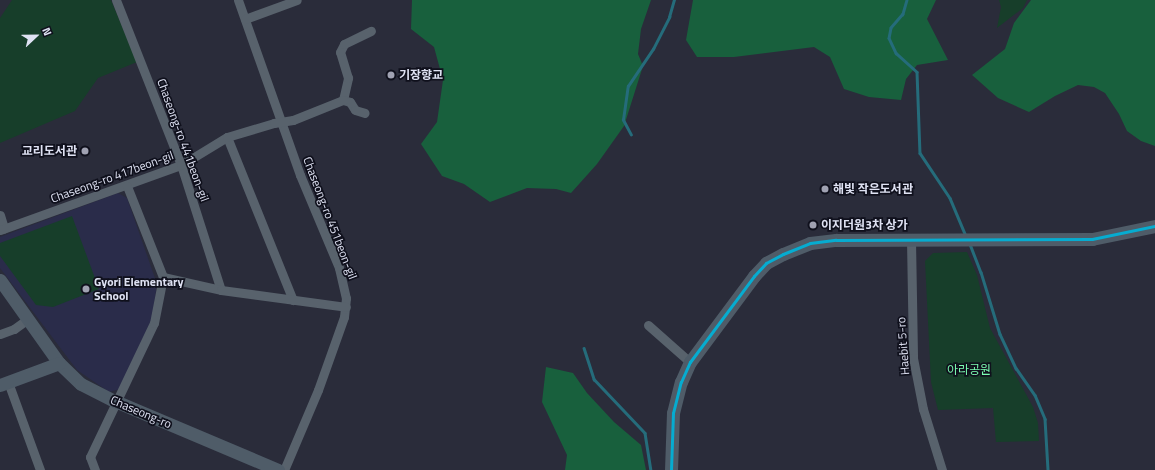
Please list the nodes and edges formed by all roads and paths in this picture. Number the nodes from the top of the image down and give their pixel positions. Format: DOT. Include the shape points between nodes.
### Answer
graph roads {
  1 [pos="116,0"];
  2 [pos="238,0"];
  3 [pos="297,0"];
  4 [pos="245,19"];
  5 [pos="371,31"];
  6 [pos="343,100"];
  7 [pos="365,113"];
  8 [pos="283,121"];
  9 [pos="227,137"];
  10 [pos="181,165"];
  11 [pos="127,186"];
  12 [pos="0,215"];
  13 [pos="1155,226"];
  14 [pos="2,229"];
  15 [pos="911,240"];
  16 [pos="163,277"];
  17 [pos="1,283"];
  18 [pos="221,290"];
  19 [pos="293,300"];
  20 [pos="346,307"];
  21 [pos="28,319"];
  22 [pos="648,325"];
  23 [pos="0,334"];
  24 [pos="690,362"];
  25 [pos="59,363"];
  26 [pos="4,384"];
  27 [pos="115,401"];
  28 [pos="40,470"];
  29 [pos="95,470"];
  30 [pos="278,470"];
  31 [pos="284,470"];
  32 [pos="672,470"];
  33 [pos="942,470"];
  1 -- 10 [label="street, Chaseong-ro 441beon-gil"];
  2 -- 4 [label="street, Chaseong-ro 451beon-gil"];
  3 -- 4 [label="street"];
  4 -- 8 [label="street, Chaseong-ro 451beon-gil"];
  5 -- 6 [label="street" via="344,44 340,52 348,78"];
  6 -- 7 [label="street" via="350,102 355,110"];
  6 -- 8 [label="street, Chaseong-ro 417beon-gil" via="293,120"];
  8 -- 9 [label="street, Chaseong-ro 417beon-gil"];
  8 -- 20 [label="street, Chaseong-ro 451beon-gil" via="300,174 339,268 344,284"];
  9 -- 10 [label="street, Chaseong-ro 417beon-gil"];
  9 -- 19 [label="street"];
  10 -- 11 [label="street, Chaseong-ro 417beon-gil"];
  10 -- 18 [label="street, Chaseong-ro 441beon-gil"];
  11 -- 14 [label="street, Chaseong-ro 417beon-gil"];
  11 -- 16 [label="street"];
  12 -- 14 [label="street"];
  13 -- 15 [label="street" via="1092,239"];
  15 -- 24 [label="street" via="810,242 766,263"];
  15 -- 33 [label="street, Haebit 5-ro" via="913,358 922,409"];
  16 -- 18 [label="street"];
  16 -- 27 [label="street" via="154,323"];
  17 -- 21 [label="street, Chaseong-ro"];
  18 -- 19 [label="street"];
  19 -- 20 [label="street"];
  20 -- 31 [label="street, Chaseong-ro 451beon-gil" via="318,390"];
  21 -- 23 [label="street" via="14,329"];
  21 -- 25 [label="street, Chaseong-ro"];
  22 -- 24 [label="street"];
  24 -- 32 [label="street" via="681,382 673,413"];
  25 -- 26 [label="street"];
  25 -- 27 [label="street, Chaseong-ro" via="82,384"];
  26 -- 28 [label="street"];
  27 -- 29 [label="street" via="90,457"];
  27 -- 30 [label="street, Chaseong-ro"];
}
